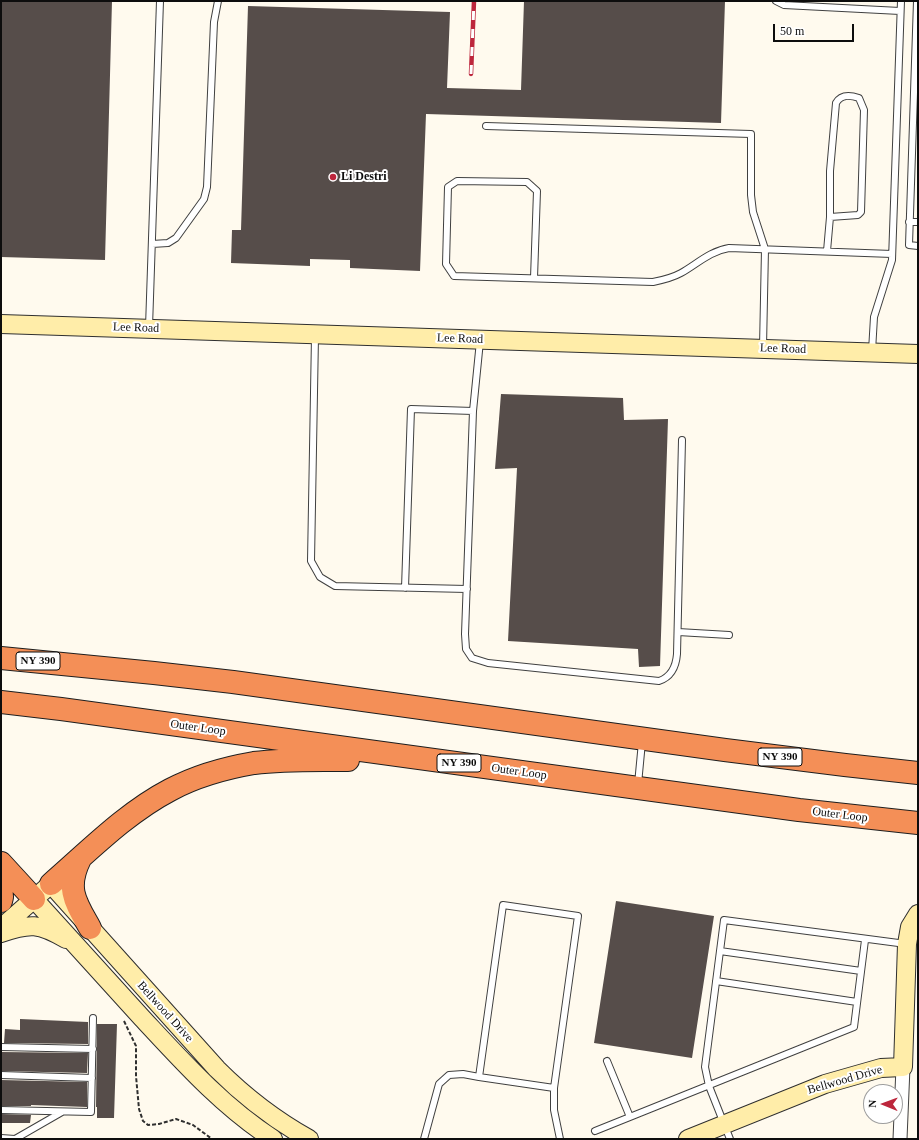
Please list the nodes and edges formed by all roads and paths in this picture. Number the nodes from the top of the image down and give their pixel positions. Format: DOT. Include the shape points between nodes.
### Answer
graph roads {
  1 [pos="160,1"];
  2 [pos="218,1"];
  3 [pos="776,1"];
  4 [pos="901,1"];
  5 [pos="917,1"];
  6 [pos="900,11"];
  7 [pos="917,12"];
  8 [pos="917,44"];
  9 [pos="916,70"];
  10 [pos="916,102"];
  11 [pos="486,126"];
  12 [pos="915,132"];
  13 [pos="915,160"];
  14 [pos="910,192"];
  15 [pos="918,192"];
  16 [pos="830,217"];
  17 [pos="909,222"];
  18 [pos="918,222"];
  19 [pos="152,244"];
  20 [pos="918,246"];
  21 [pos="765,249"];
  22 [pos="827,251"];
  23 [pos="892,254"];
  24 [pos="534,278"];
  25 [pos="1,324"];
  26 [pos="148,329"];
  27 [pos="315,334"];
  28 [pos="480,339"];
  29 [pos="763,348"];
  30 [pos="872,352"];
  31 [pos="918,354"];
  32 [pos="473,411"];
  33 [pos="682,440"];
  34 [pos="406,588"];
  35 [pos="467,589"];
  36 [pos="678,632"];
  37 [pos="729,634"];
  38 [pos="1,648"];
  39 [pos="1,658"];
  40 [pos="76,665"];
  41 [pos="1,702"];
  42 [pos="642,739"];
  43 [pos="454,763"];
  44 [pos="918,773"];
  45 [pos="637,788"];
  46 [pos="918,824"];
  47 [pos="80,859"];
  48 [pos="1,863"];
  49 [pos="51,884"];
  50 [pos="1,885"];
  51 [pos="34,899"];
  52 [pos="1,901"];
  53 [pos="918,914"];
  54 [pos="1,928"];
  55 [pos="90,928"];
  56 [pos="1,933"];
  57 [pos="865,940"];
  58 [pos="75,944"];
  59 [pos="907,944"];
  60 [pos="720,951"];
  61 [pos="861,971"];
  62 [pos="716,982"];
  63 [pos="857,1002"];
  64 [pos="93,1018"];
  65 [pos="124,1019"];
  66 [pos="1,1046"];
  67 [pos="93,1050"];
  68 [pos="607,1061"];
  69 [pos="903,1067"];
  70 [pos="1,1075"];
  71 [pos="479,1077"];
  72 [pos="92,1078"];
  73 [pos="709,1086"];
  74 [pos="554,1088"];
  75 [pos="1,1110"];
  76 [pos="62,1112"];
  77 [pos="630,1118"];
  78 [pos="595,1131"];
  79 [pos="727,1132"];
  80 [pos="1,1138"];
  81 [pos="15,1139"];
  82 [pos="212,1139"];
  83 [pos="273,1139"];
  84 [pos="309,1139"];
  85 [pos="424,1139"];
  86 [pos="560,1139"];
  87 [pos="688,1139"];
  88 [pos="900,1139"];
  1 -- 19 [label="lane"];
  2 -- 19 [label="lane" via="214,22 207,192 176,238 168,243"];
  3 -- 6 [label="lane" via="784,6"];
  4 -- 6 [label="lane"];
  5 -- 7 [label="lane"];
  6 -- 23 [label="lane"];
  7 -- 8 [label="lane"];
  8 -- 9 [label="lane"];
  9 -- 10 [label="lane"];
  10 -- 12 [label="lane"];
  11 -- 21 [label="lane" via="751,134 752,212"];
  12 -- 13 [label="lane"];
  13 -- 14 [label="lane"];
  14 -- 15 [label="lane"];
  14 -- 17 [label="lane"];
  16 -- 16 [label="lane" via="830,171 836,103 842,97 854,96 858,98 864,110 861,212 858,215"];
  16 -- 22 [label="lane"];
  17 -- 18 [label="lane"];
  17 -- 20 [label="lane" via="909,245"];
  19 -- 26 [label="lane"];
  21 -- 22 [label="lane"];
  21 -- 24 [label="lane" via="721,249 680,274 653,282"];
  21 -- 29 [label="lane"];
  22 -- 23 [label="lane"];
  23 -- 30 [label="lane" via="874,317"];
  24 -- 24 [label="lane" via="454,276 446,264 448,187 457,181 527,182 537,191"];
  25 -- 26 [label="street, Lee Road"];
  26 -- 27 [label="street, Lee Road"];
  27 -- 28 [label="street, Lee Road"];
  27 -- 34 [label="lane" via="311,560 320,577 335,586"];
  28 -- 29 [label="street, Lee Road"];
  28 -- 32 [label="lane"];
  29 -- 30 [label="street, Lee Road"];
  30 -- 31 [label="street, Lee Road"];
  32 -- 34 [label="lane" via="411,409"];
  32 -- 35 [label="lane"];
  33 -- 36 [label="lane"];
  34 -- 35 [label="lane"];
  35 -- 36 [label="lane" via="466,649 472,658 488,663 659,681 666,678 676,664"];
  36 -- 37 [label="lane"];
  38 -- 40 [label="highway"];
  39 -- 40 [label="highway, NY 390"];
  40 -- 42 [label="highway, NY 390" via="241,683"];
  41 -- 43 [label="highway, Outer Loop / NY 390"];
  42 -- 44 [label="highway, NY 390"];
  42 -- 45 [label="lane"];
  43 -- 45 [label="highway, Outer Loop / NY 390"];
  43 -- 47 [label="highway" via="414,760 295,760 255,763 219,771 177,786 158,797 125,820"];
  45 -- 46 [label="highway, Outer Loop / NY 390"];
  47 -- 49 [label="highway"];
  47 -- 55 [label="highway" via="74,870 73,896"];
  48 -- 51 [label="highway"];
  49 -- 51 [label="street"];
  49 -- 55 [label="street, Bellwood Drive"];
  50 -- 52 [label="highway"];
  51 -- 54 [label="street"];
  51 -- 58 [label="street, Bellwood Drive"];
  53 -- 59 [label="street" via="910,928"];
  55 -- 84 [label="street, Bellwood Drive" via="231,1083 276,1119"];
  56 -- 58 [label="street" via="26,925 42,927"];
  57 -- 59 [label="lane"];
  57 -- 60 [label="lane" via="724,920"];
  57 -- 61 [label="lane"];
  58 -- 83 [label="street, Bellwood Drive" via="206,1084 235,1111"];
  59 -- 69 [label="street"];
  60 -- 61 [label="lane"];
  60 -- 62 [label="lane"];
  61 -- 63 [label="lane"];
  62 -- 63 [label="lane"];
  62 -- 73 [label="lane" via="705,1061"];
  63 -- 73 [label="lane" via="854,1027"];
  64 -- 67 [label="lane"];
  65 -- 82 [label="path" via="136,1046 139,1109 143,1121 148,1126 176,1119 193,1125"];
  66 -- 67 [label="lane"];
  67 -- 72 [label="lane"];
  68 -- 77 [label="lane"];
  69 -- 79 [label="street, Bellwood Drive" via="881,1068 829,1082"];
  69 -- 88 [label="street"];
  70 -- 72 [label="lane"];
  71 -- 74 [label="lane"];
  71 -- 74 [label="lane" via="503,905 578,916"];
  71 -- 85 [label="lane" via="449,1075 439,1084"];
  72 -- 76 [label="lane" via="91,1112"];
  73 -- 77 [label="lane"];
  73 -- 79 [label="lane"];
  74 -- 86 [label="lane" via="554,1110"];
  75 -- 76 [label="lane"];
  76 -- 81 [label="lane"];
  77 -- 78 [label="lane"];
  79 -- 87 [label="street, Bellwood Drive"];
  80 -- 81 [label="lane"];
}
